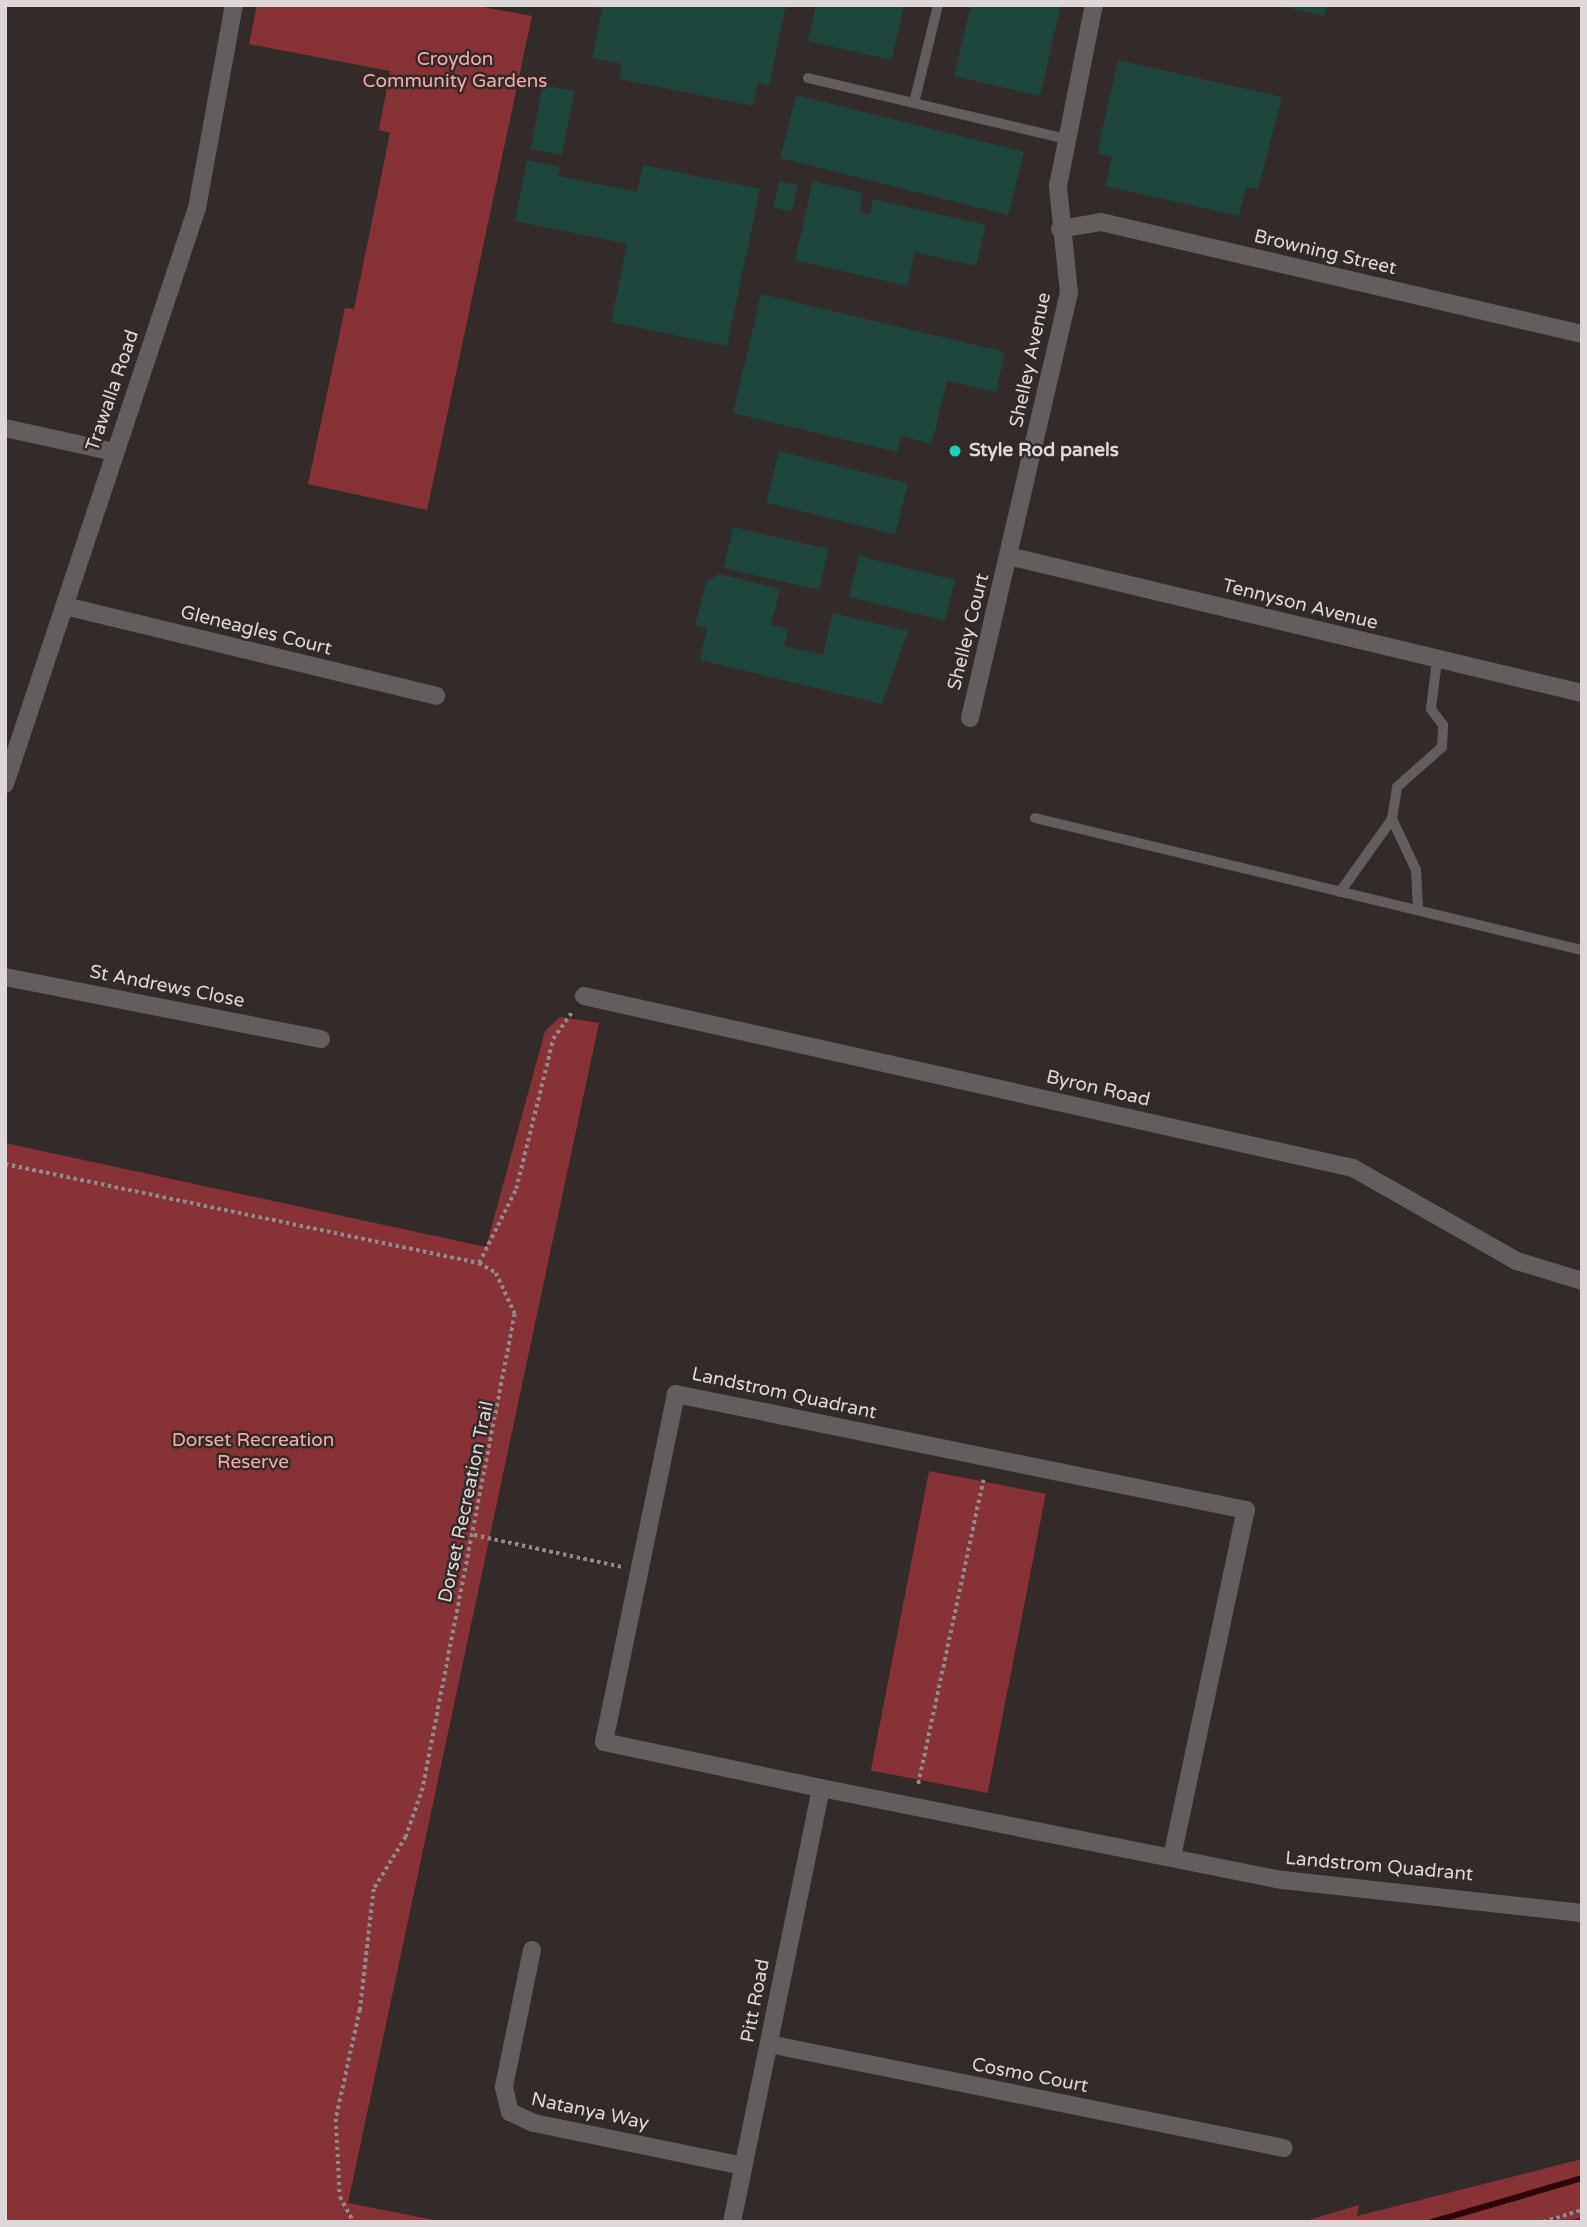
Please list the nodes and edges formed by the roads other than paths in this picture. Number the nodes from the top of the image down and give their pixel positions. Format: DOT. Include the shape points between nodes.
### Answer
graph roads {
  1 [pos="234,5"];
  2 [pos="938,5"];
  3 [pos="1094,5"];
  4 [pos="808,78"];
  5 [pos="914,103"];
  6 [pos="1066,139"];
  7 [pos="1060,229"];
  8 [pos="1582,334"];
  9 [pos="5,428"];
  10 [pos="114,452"];
  11 [pos="1009,556"];
  12 [pos="65,606"];
  13 [pos="1437,660"];
  14 [pos="1582,693"];
  15 [pos="436,696"];
  16 [pos="970,718"];
  17 [pos="5,784"];
  18 [pos="1035,818"];
  19 [pos="1392,819"];
  20 [pos="1340,892"];
  21 [pos="1418,910"];
  22 [pos="1582,950"];
  23 [pos="5,977"];
  24 [pos="584,996"];
  25 [pos="321,1039"];
  26 [pos="1582,1281"];
  27 [pos="821,1788"];
  28 [pos="1172,1857"];
  29 [pos="1582,1913"];
  30 [pos="532,1950"];
  31 [pos="769,2044"];
  32 [pos="1284,2148"];
  33 [pos="743,2166"];
  34 [pos="732,2222"];
  1 -- 10 [label="street, Trawalla Road" via="197,208"];
  2 -- 5 [label="lane"];
  3 -- 6 [label="street, Shelley Avenue"];
  4 -- 5 [label="lane"];
  5 -- 6 [label="lane"];
  6 -- 7 [label="street, Shelley Avenue"];
  7 -- 8 [label="street, Browning Street" via="1101,222"];
  7 -- 11 [label="street, Shelley Avenue" via="1069,293"];
  9 -- 10 [label="street"];
  10 -- 12 [label="street, Trawalla Road"];
  11 -- 13 [label="street, Tennyson Avenue"];
  11 -- 16 [label="street, Shelley Court"];
  12 -- 15 [label="street, Gleneagles Court"];
  12 -- 17 [label="street, Trawalla Road"];
  13 -- 14 [label="street, Tennyson Avenue"];
  13 -- 19 [label="lane" via="1431,709 1443,725 1441,747 1397,787"];
  18 -- 20 [label="lane"];
  19 -- 20 [label="lane"];
  19 -- 21 [label="lane" via="1416,870"];
  20 -- 21 [label="lane"];
  21 -- 22 [label="lane"];
  23 -- 25 [label="street, St Andrews Close"];
  24 -- 26 [label="street, Byron Road" via="1353,1168 1517,1261"];
  27 -- 28 [label="street, Landstrom Quadrant"];
  27 -- 28 [label="street, Landstrom Quadrant" via="604,1742 676,1394 1246,1510"];
  27 -- 31 [label="street, Pitt Road"];
  28 -- 29 [label="street, Landstrom Quadrant" via="1283,1880"];
  30 -- 33 [label="street, Natanya Way" via="504,2087 510,2112 534,2123"];
  31 -- 32 [label="street, Cosmo Court"];
  31 -- 33 [label="street, Pitt Road"];
  33 -- 34 [label="street, Pitt Road"];
}
